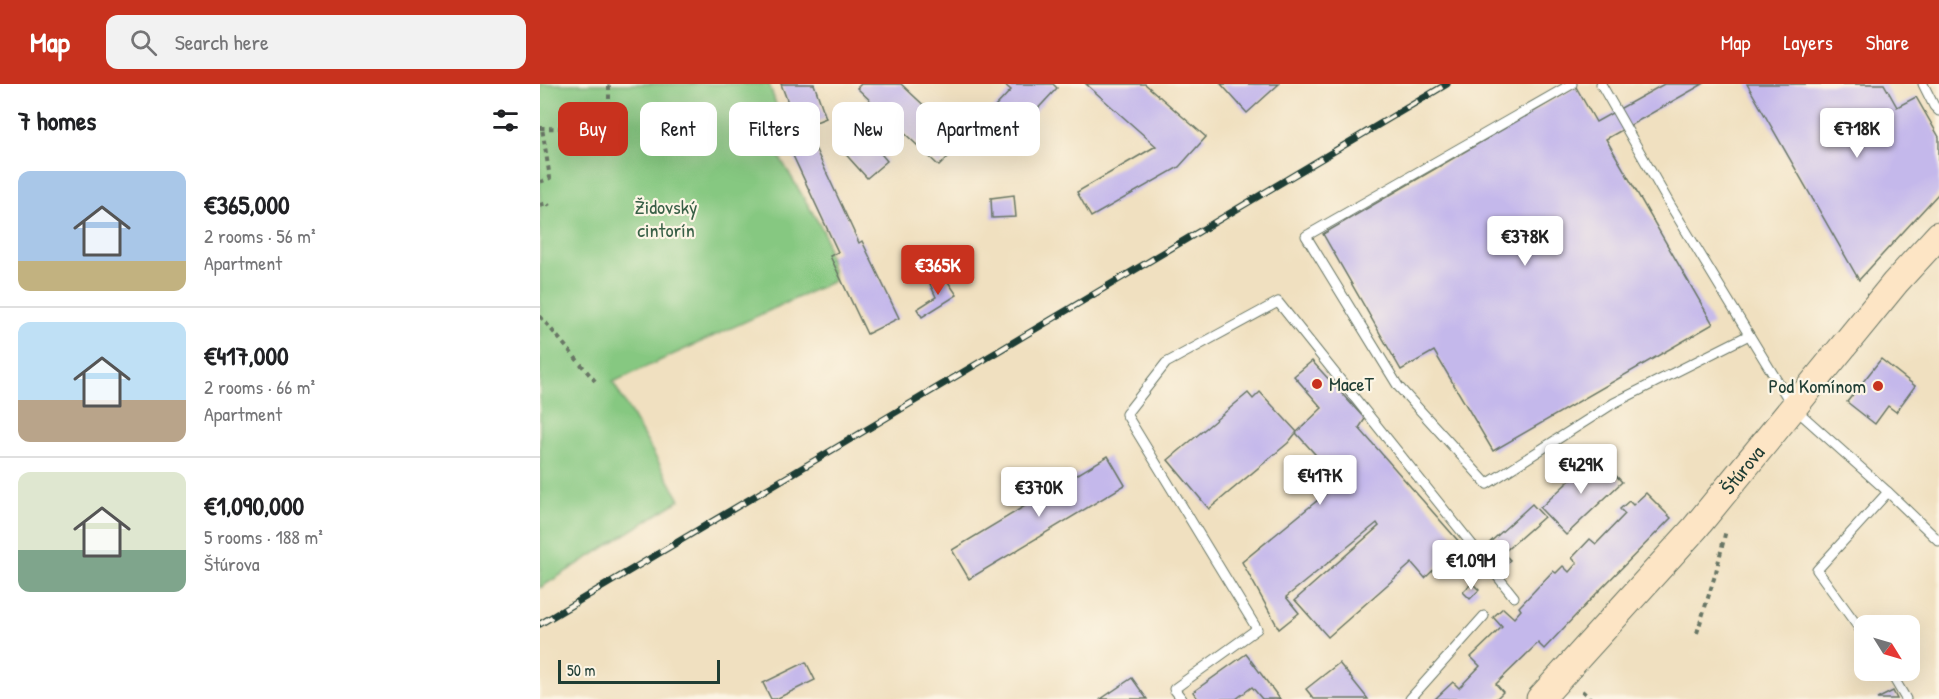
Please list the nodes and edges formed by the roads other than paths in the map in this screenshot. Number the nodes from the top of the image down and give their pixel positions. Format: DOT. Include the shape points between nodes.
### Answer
graph roads {
  1 [pos="1572,84"];
  2 [pos="1601,84"];
  3 [pos="1923,84"];
  4 [pos="1939,111"];
  5 [pos="1939,235"];
  6 [pos="1749,335"];
  7 [pos="1793,407"];
  8 [pos="1888,492"];
  9 [pos="1939,541"];
  10 [pos="1514,597"];
  11 [pos="1484,616"];
  12 [pos="1854,621"];
  13 [pos="1895,681"];
  14 [pos="1182,699"];
  15 [pos="1410,699"];
  16 [pos="1540,699"];
  17 [pos="1906,699"];
  1 -- 6 [label="lane" via="1306,236 1398,386 1488,484 1614,403"];
  2 -- 6 [label="lane"];
  3 -- 4 [label="lane"];
  5 -- 7 [label="street, Štúrova"];
  6 -- 7 [label="lane"];
  7 -- 8 [label="lane"];
  7 -- 16 [label="street, Štúrova" via="1695,528"];
  8 -- 9 [label="lane"];
  8 -- 12 [label="lane" via="1817,570"];
  10 -- 14 [label="lane" via="1278,302 1166,363 1126,414 1257,629 1174,689"];
  11 -- 15 [label="lane"];
  13 -- 17 [label="lane"];
}
